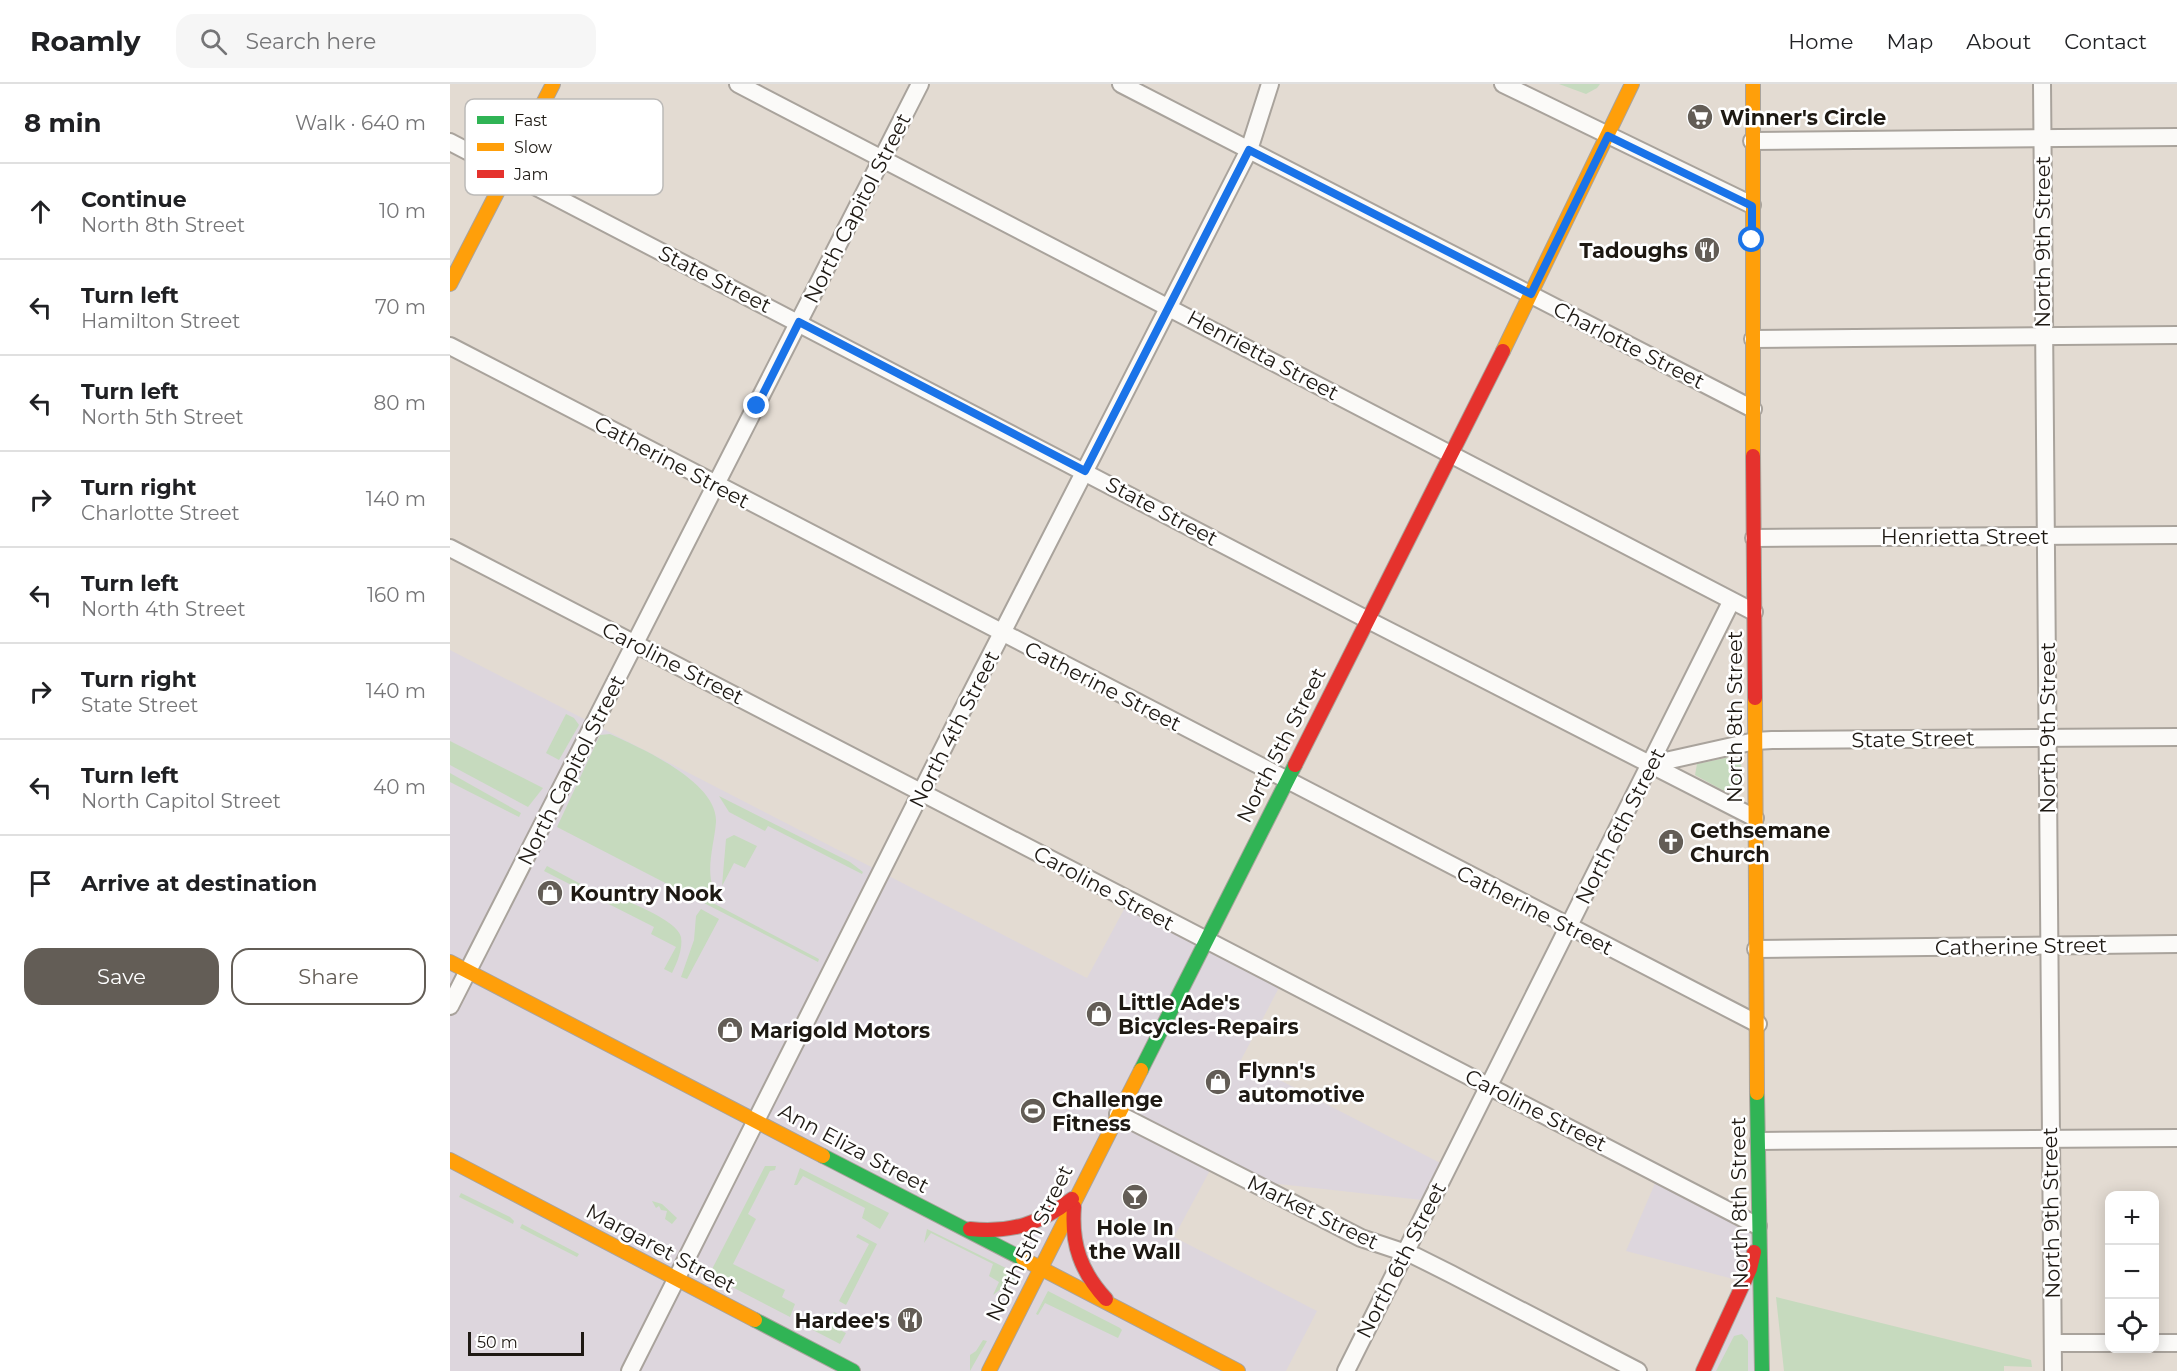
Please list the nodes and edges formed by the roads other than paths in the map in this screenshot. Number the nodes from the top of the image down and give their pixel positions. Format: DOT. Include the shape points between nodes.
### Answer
graph roads {
  1 [pos="553,84"];
  2 [pos="738,84"];
  3 [pos="920,84"];
  4 [pos="1121,84"];
  5 [pos="1270,84"];
  6 [pos="1503,84"];
  7 [pos="1632,84"];
  8 [pos="1643,84"];
  9 [pos="2042,84"];
  10 [pos="1752,89"];
  11 [pos="545,99"];
  12 [pos="1608,136"];
  13 [pos="2177,137"];
  14 [pos="2042,138"];
  15 [pos="1752,141"];
  16 [pos="450,142"];
  17 [pos="465,150"];
  18 [pos="1249,150"];
  19 [pos="881,158"];
  20 [pos="495,195"];
  21 [pos="553,195"];
  22 [pos="1752,206"];
  23 [pos="450,285"];
  24 [pos="1531,294"];
  25 [pos="1170,307"];
  26 [pos="799,322"];
  27 [pos="2177,334"];
  28 [pos="2043,336"];
  29 [pos="1752,339"];
  30 [pos="450,346"];
  31 [pos="1753,409"];
  32 [pos="1452,455"];
  33 [pos="1085,471"];
  34 [pos="717,485"];
  35 [pos="2177,534"];
  36 [pos="2046,536"];
  37 [pos="1754,538"];
  38 [pos="450,548"];
  39 [pos="1731,602"];
  40 [pos="1754,612"];
  41 [pos="1368,620"];
  42 [pos="1003,633"];
  43 [pos="635,644"];
  44 [pos="2177,737"];
  45 [pos="2047,738"];
  46 [pos="1755,741"];
  47 [pos="1652,764"];
  48 [pos="1286,781"];
  49 [pos="922,793"];
  50 [pos="1755,818"];
  51 [pos="1569,928"];
  52 [pos="1206,941"];
  53 [pos="2177,944"];
  54 [pos="2048,946"];
  55 [pos="1756,949"];
  56 [pos="450,962"];
  57 [pos="468,972"];
  58 [pos="450,1006"];
  59 [pos="1758,1024"];
  60 [pos="1490,1086"];
  61 [pos="1118,1114"];
  62 [pos="757,1121"];
  63 [pos="2177,1138"];
  64 [pos="2049,1139"];
  65 [pos="1759,1141"];
  66 [pos="450,1160"];
  67 [pos="1075,1197"];
  68 [pos="1758,1226"];
  69 [pos="962,1228"];
  70 [pos="1405,1253"];
  71 [pos="1039,1269"];
  72 [pos="676,1280"];
  73 [pos="1118,1310"];
  74 [pos="2053,1343"];
  75 [pos="2105,1343"];
  76 [pos="2159,1343"];
  77 [pos="2177,1343"];
  78 [pos="630,1371"];
  79 [pos="853,1371"];
  80 [pos="989,1371"];
  81 [pos="1238,1371"];
  82 [pos="1346,1371"];
  83 [pos="1638,1371"];
  84 [pos="1703,1371"];
  85 [pos="1762,1371"];
  86 [pos="2053,1371"];
  1 -- 11 [label="main road"];
  2 -- 19 [label="street, Henrietta Street"];
  3 -- 19 [label="street, North Capitol Street"];
  4 -- 18 [label="street, Charlotte Street"];
  5 -- 18 [label="street, North 4th Street"];
  6 -- 12 [label="street"];
  7 -- 12 [label="main road, North 5th Street"];
  8 -- 12 [label="main road, North 5th Street"];
  9 -- 14 [label="street, North 9th Street"];
  10 -- 15 [label="main road, North 8th Street"];
  12 -- 22 [label="street"];
  12 -- 24 [label="main road, North 5th Street"];
  13 -- 14 [label="street"];
  14 -- 15 [label="street"];
  14 -- 28 [label="street, North 9th Street"];
  15 -- 22 [label="main road, North 8th Street"];
  16 -- 17 [label="street, State Street"];
  18 -- 24 [label="street, Charlotte Street"];
  18 -- 25 [label="street, North 4th Street"];
  19 -- 25 [label="street, Henrietta Street"];
  19 -- 26 [label="street, North Capitol Street"];
  20 -- 23 [label="main road"];
  21 -- 26 [label="street, State Street"];
  22 -- 29 [label="main road, North 8th Street"];
  24 -- 31 [label="street, Charlotte Street"];
  24 -- 32 [label="main road, North 5th Street"];
  25 -- 32 [label="street, Henrietta Street"];
  25 -- 33 [label="street, North 4th Street"];
  26 -- 33 [label="street, State Street"];
  26 -- 34 [label="street, North Capitol Street"];
  27 -- 28 [label="street"];
  28 -- 29 [label="street"];
  28 -- 36 [label="street, North 9th Street"];
  29 -- 31 [label="main road, North 8th Street"];
  30 -- 34 [label="street, Catherine Street"];
  31 -- 37 [label="main road, North 8th Street"];
  32 -- 39 [label="street, Henrietta Street"];
  32 -- 41 [label="main road, North 5th Street"];
  33 -- 41 [label="street, State Street"];
  33 -- 42 [label="street, North 4th Street"];
  34 -- 42 [label="street, Catherine Street"];
  34 -- 43 [label="street, North Capitol Street"];
  35 -- 36 [label="street, Henrietta Street"];
  36 -- 37 [label="street, Henrietta Street"];
  36 -- 45 [label="street, North 9th Street"];
  37 -- 40 [label="main road, North 8th Street"];
  38 -- 43 [label="street, Caroline Street"];
  39 -- 40 [label="street, Henrietta Street"];
  39 -- 47 [label="street, North 6th Street"];
  40 -- 46 [label="main road, North 8th Street"];
  41 -- 47 [label="street, State Street"];
  41 -- 48 [label="main road, North 5th Street"];
  42 -- 48 [label="street, Catherine Street"];
  42 -- 49 [label="street, North 4th Street"];
  43 -- 49 [label="street, Caroline Street"];
  43 -- 57 [label="street, North Capitol Street"];
  44 -- 45 [label="street, State Street"];
  45 -- 46 [label="street, State Street"];
  45 -- 54 [label="street, North 9th Street"];
  46 -- 47 [label="street, State Street"];
  46 -- 50 [label="main road, North 8th Street"];
  47 -- 50 [label="street, State Street"];
  47 -- 51 [label="street, North 6th Street"];
  48 -- 51 [label="street, Catherine Street"];
  48 -- 52 [label="main road, North 5th Street"];
  49 -- 52 [label="street, Caroline Street"];
  49 -- 62 [label="street, North 4th Street"];
  50 -- 55 [label="main road, North 8th Street"];
  51 -- 59 [label="street, Catherine Street"];
  51 -- 60 [label="street, North 6th Street"];
  52 -- 60 [label="street, Caroline Street"];
  52 -- 61 [label="main road, North 5th Street"];
  53 -- 54 [label="street, Catherine Street"];
  54 -- 55 [label="street, Catherine Street"];
  54 -- 64 [label="street, North 9th Street"];
  55 -- 59 [label="main road, North 8th Street"];
  56 -- 57 [label="main road, Ann Eliza Street"];
  57 -- 58 [label="street, North Capitol Street"];
  57 -- 62 [label="main road, Ann Eliza Street"];
  59 -- 65 [label="main road, North 8th Street"];
  60 -- 68 [label="street, Caroline Street"];
  60 -- 70 [label="street, North 6th Street"];
  61 -- 67 [label="main road, North 5th Street"];
  61 -- 70 [label="street, Market Street" via="1361,1238"];
  62 -- 69 [label="main road, Ann Eliza Street"];
  62 -- 72 [label="street, North 4th Street"];
  63 -- 64 [label="street"];
  64 -- 65 [label="street"];
  64 -- 74 [label="street, North 9th Street"];
  65 -- 68 [label="main road, North 8th Street"];
  66 -- 72 [label="main road, Margaret Street"];
  67 -- 69 [label="main road" via="1048,1219 1018,1230"];
  67 -- 71 [label="main road, North 5th Street"];
  67 -- 73 [label="main road" via="1074,1252 1090,1283"];
  68 -- 84 [label="main road" via="1750,1269"];
  68 -- 85 [label="main road, North 8th Street"];
  69 -- 71 [label="main road, Ann Eliza Street"];
  70 -- 82 [label="street, North 6th Street"];
  70 -- 83 [label="street, Market Street"];
  71 -- 73 [label="main road, Ann Eliza Street"];
  71 -- 80 [label="main road, North 5th Street"];
  72 -- 78 [label="street, North 4th Street"];
  72 -- 79 [label="main road, Margaret Street"];
  73 -- 81 [label="main road, Ann Eliza Street"];
  74 -- 75 [label="street"];
  74 -- 86 [label="street, North 9th Street"];
  76 -- 77 [label="street"];
}
